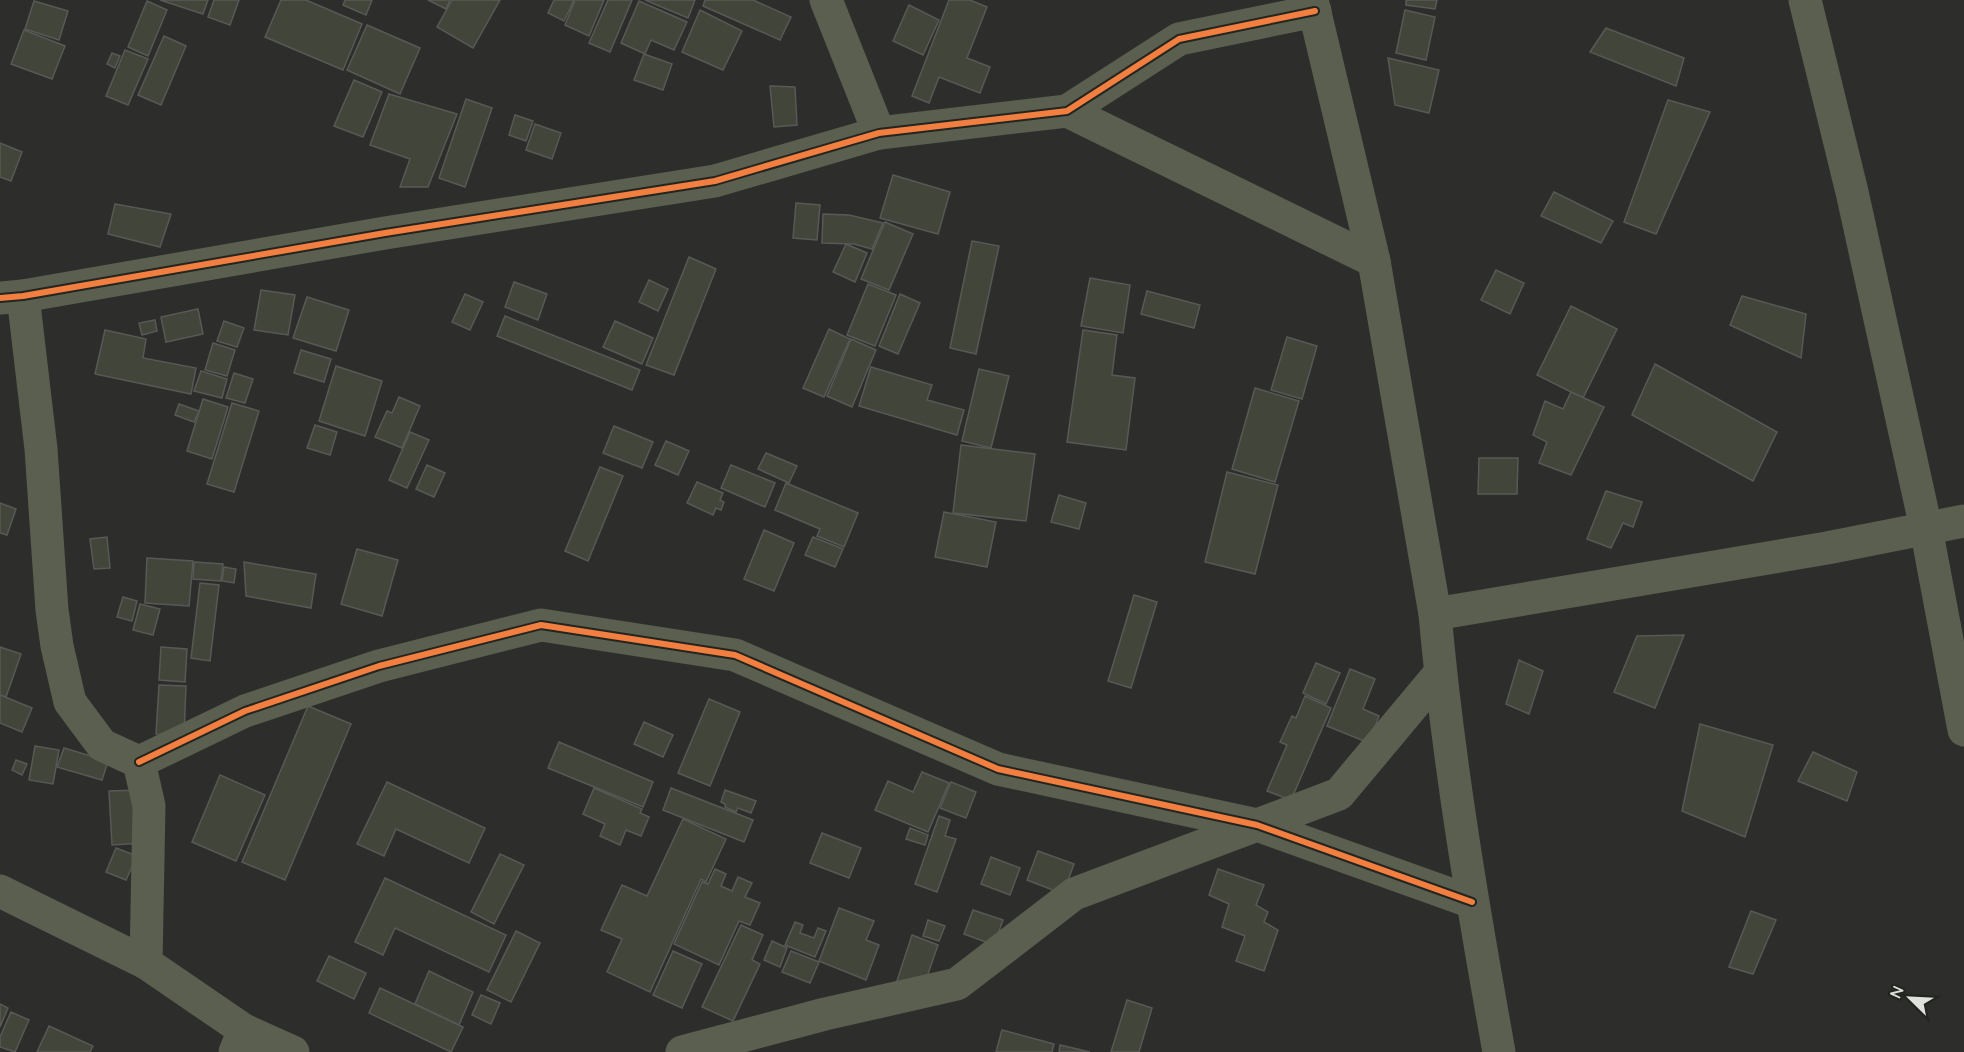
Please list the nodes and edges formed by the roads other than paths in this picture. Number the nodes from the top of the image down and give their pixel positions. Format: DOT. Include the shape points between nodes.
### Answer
graph roads {
  1 [pos="826,0"];
  2 [pos="1805,0"];
  3 [pos="1313,6"];
  4 [pos="1067,111"];
  5 [pos="879,133"];
  6 [pos="1374,261"];
  7 [pos="11,297"];
  8 [pos="1964,521"];
  9 [pos="1926,528"];
  10 [pos="1435,614"];
  11 [pos="1440,673"];
  12 [pos="1964,730"];
  13 [pos="139,762"];
  14 [pos="1257,825"];
  15 [pos="0,891"];
  16 [pos="1472,903"];
  17 [pos="146,963"];
  18 [pos="240,1041"];
  19 [pos="293,1052"];
  20 [pos="682,1052"];
  21 [pos="1499,1052"];
  1 -- 5 [label="street"];
  2 -- 9 [label="street"];
  3 -- 4 [label="street" via="1179,39"];
  3 -- 6 [label="street"];
  4 -- 5 [label="street"];
  4 -- 6 [label="street"];
  5 -- 7 [label="street" via="715,181"];
  6 -- 10 [label="street"];
  7 -- 13 [label="street" via="41,449 52,610 70,702 102,745"];
  8 -- 9 [label="street"];
  9 -- 10 [label="street"];
  9 -- 12 [label="street"];
  10 -- 11 [label="street"];
  11 -- 14 [label="street" via="1339,794"];
  11 -- 16 [label="street"];
  13 -- 14 [label="street" via="245,711 379,666 541,625 735,656 998,769"];
  13 -- 17 [label="street" via="149,806"];
  14 -- 16 [label="street"];
  14 -- 20 [label="street" via="1074,894 957,984"];
  15 -- 17 [label="street"];
  16 -- 21 [label="street"];
  17 -- 18 [label="street"];
  18 -- 19 [label="street"];
}
